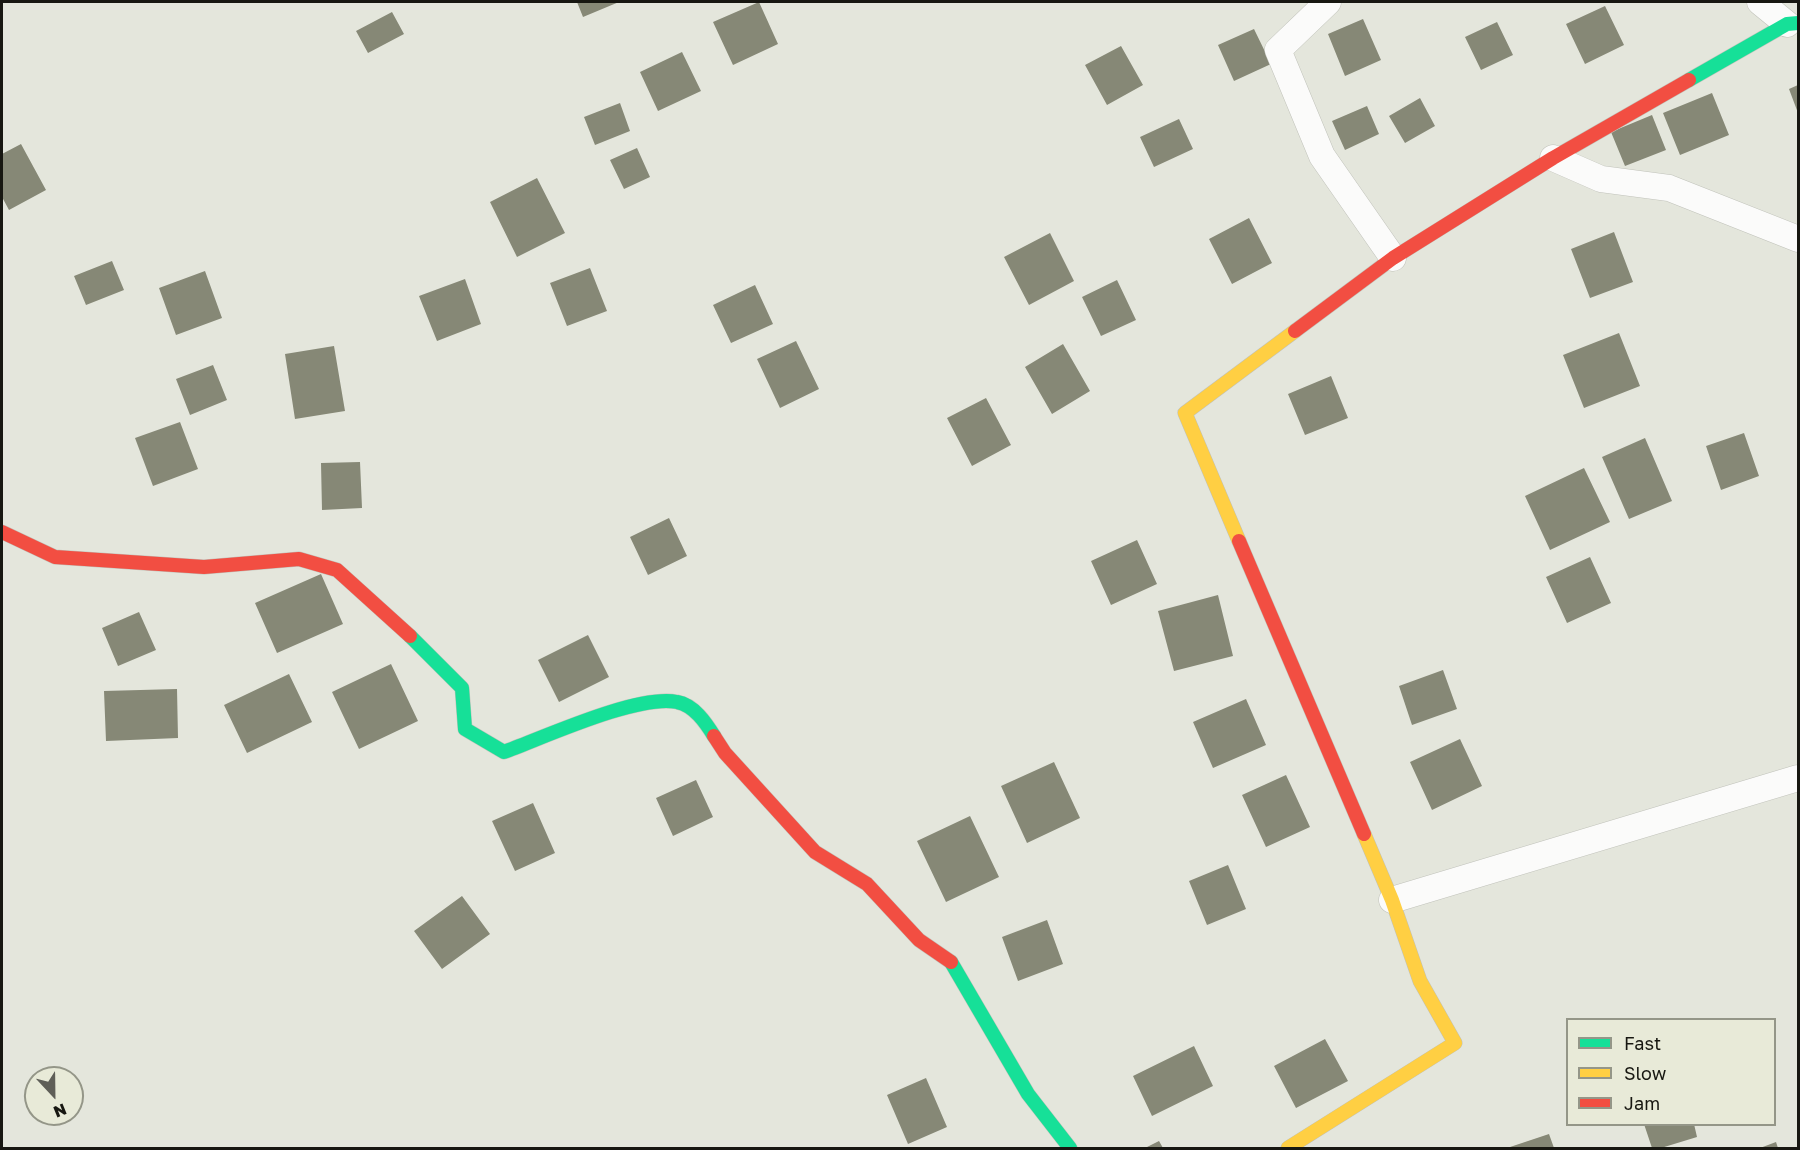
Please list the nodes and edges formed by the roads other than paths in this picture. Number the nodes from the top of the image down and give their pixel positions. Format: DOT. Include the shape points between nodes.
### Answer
graph roads {
  1 [pos="1328,2"];
  2 [pos="1760,2"];
  3 [pos="1793,24"];
  4 [pos="1553,158"];
  5 [pos="1798,239"];
  6 [pos="1393,258"];
  7 [pos="2,532"];
  8 [pos="1798,778"];
  9 [pos="1392,900"];
  10 [pos="1070,1149"];
  11 [pos="1288,1149"];
  1 -- 6 [label="street" via="1278,50 1322,156"];
  2 -- 3 [label="street"];
  3 -- 4 [label="street"];
  4 -- 5 [label="street" via="1601,179 1669,188"];
  4 -- 6 [label="street"];
  6 -- 9 [label="street" via="1185,413"];
  7 -- 10 [label="street" via="55,557 204,567 299,559 337,570 398,623 462,688 465,729 504,752 641,702 679,702 703,718 725,753 815,852 867,884 919,940 949,958 1028,1094"];
  8 -- 9 [label="street"];
  9 -- 11 [label="street" via="1420,981 1455,1043"];
}
